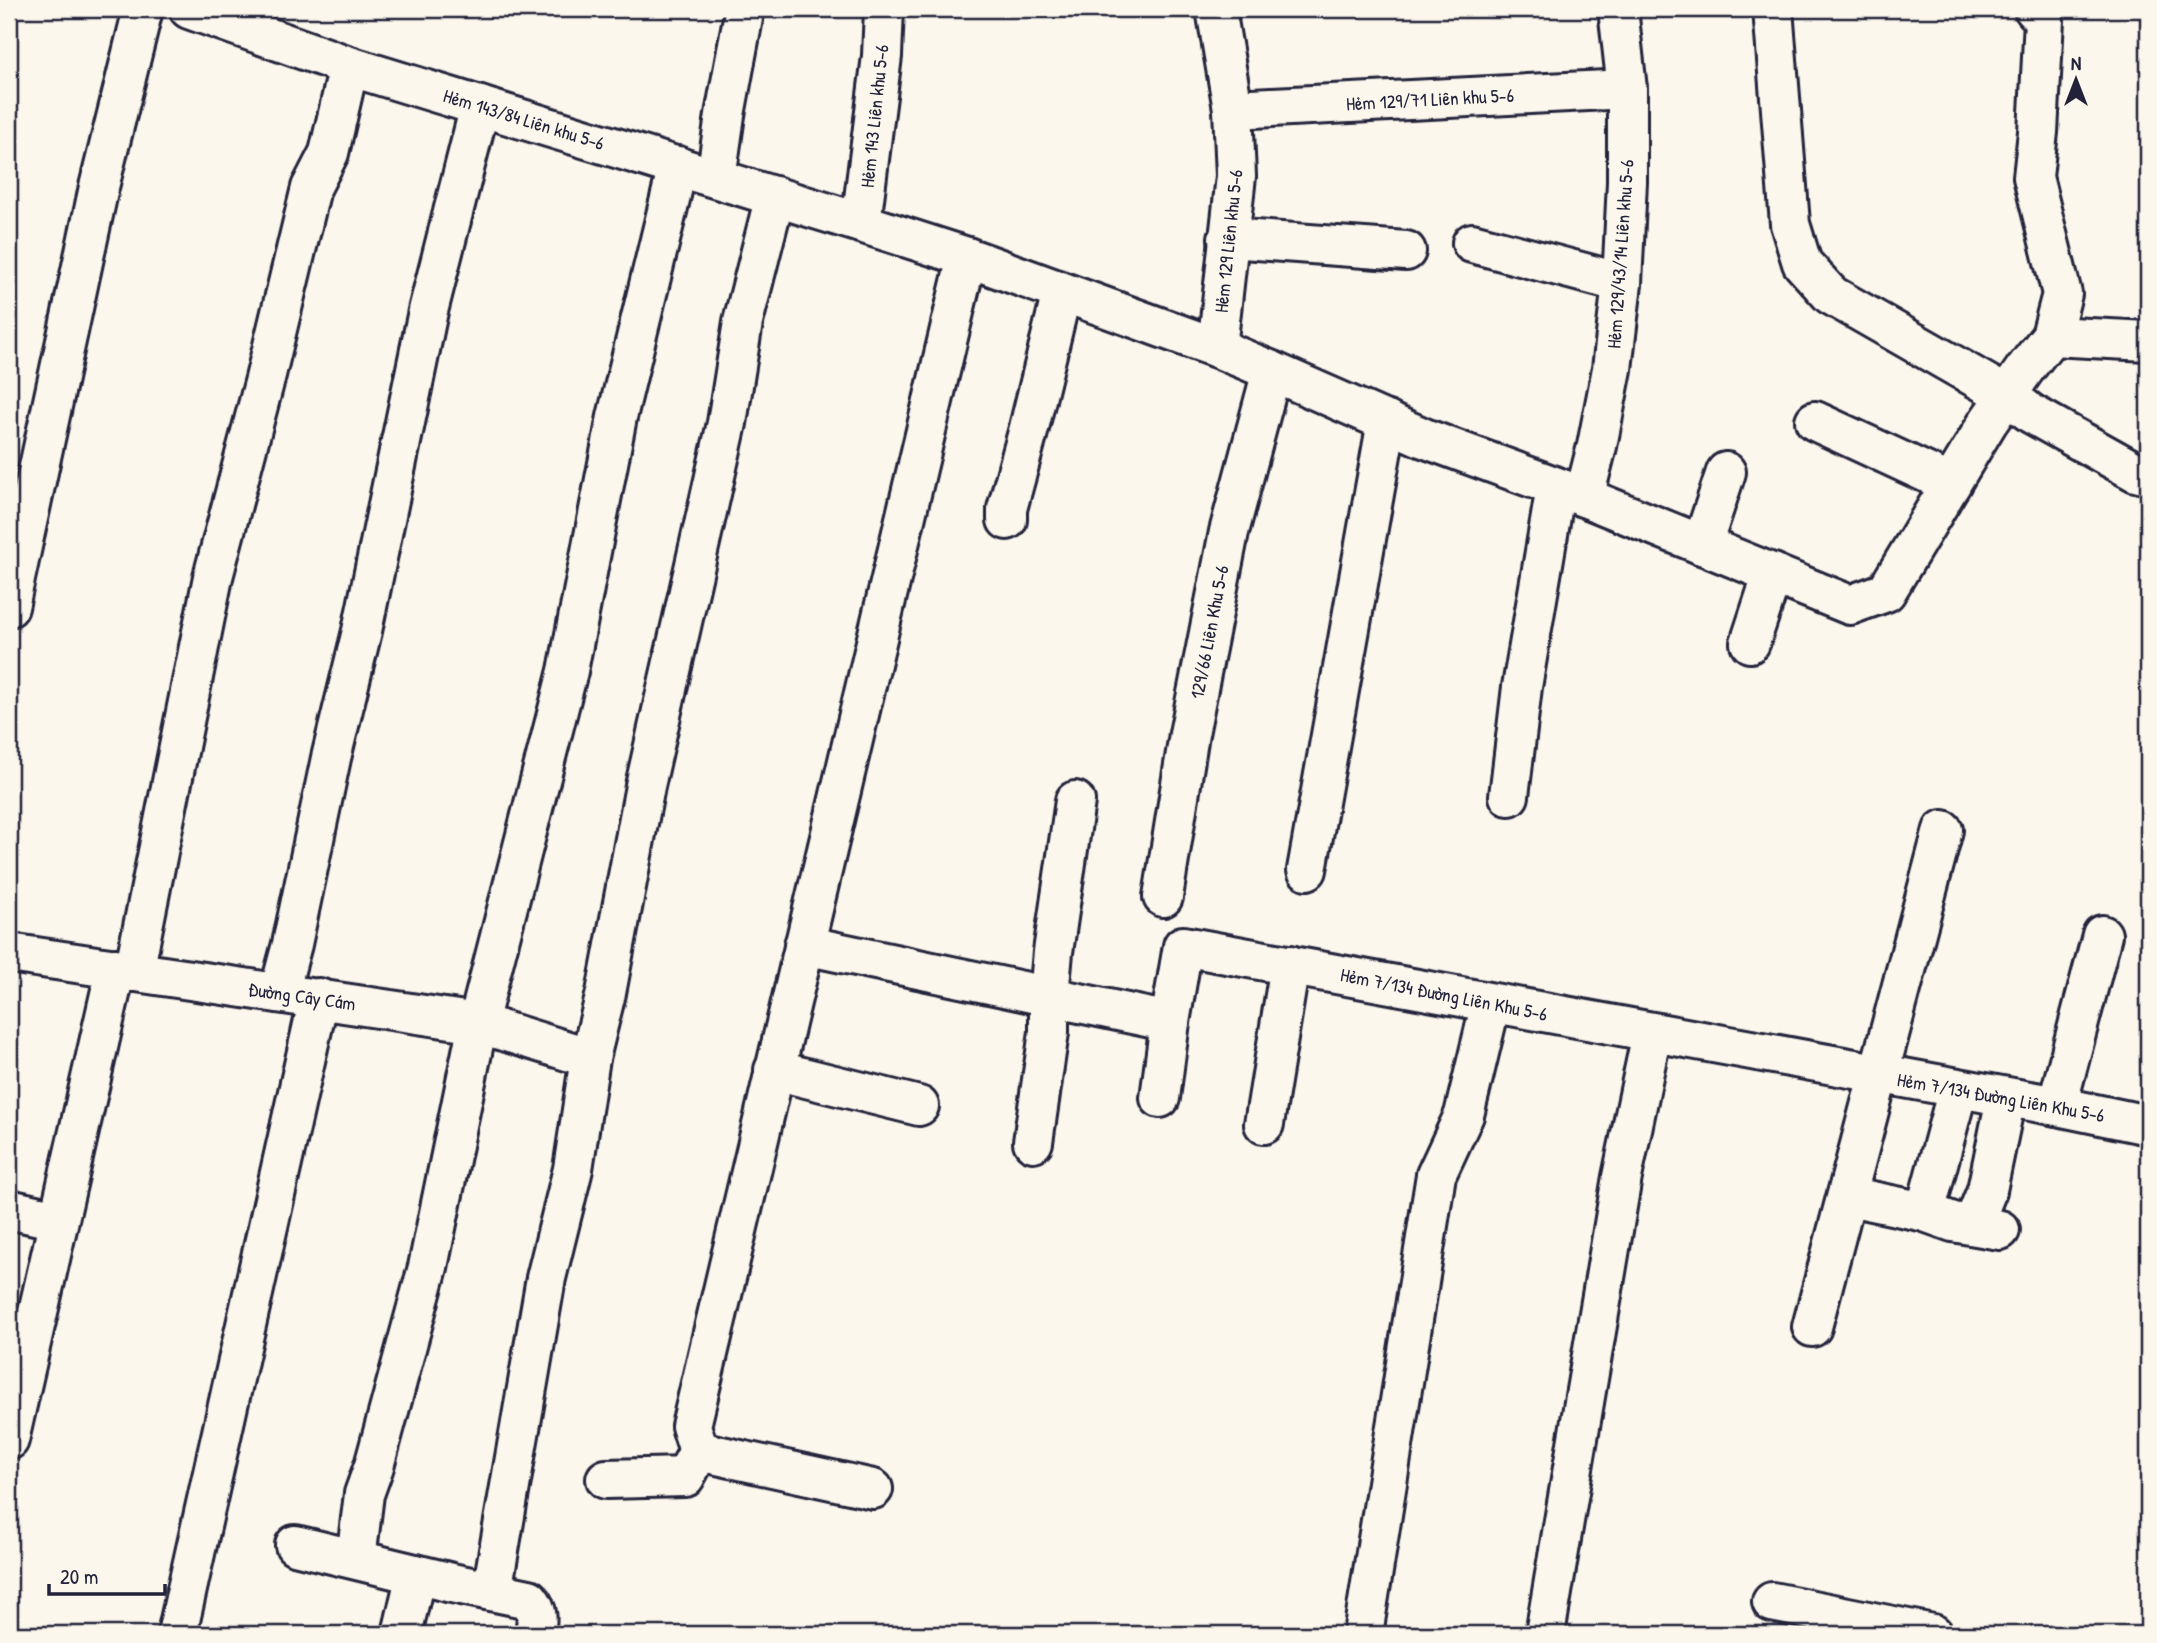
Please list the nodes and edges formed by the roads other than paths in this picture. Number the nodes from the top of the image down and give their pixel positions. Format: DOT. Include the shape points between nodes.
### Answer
graph roads {
  1 [pos="143,9"];
  2 [pos="189,9"];
  3 [pos="884,9"];
  4 [pos="1216,9"];
  5 [pos="1618,9"];
  6 [pos="1773,9"];
  7 [pos="2034,9"];
  8 [pos="743,18"];
  9 [pos="349,66"];
  10 [pos="1627,89"];
  11 [pos="480,106"];
  12 [pos="1233,109"];
  13 [pos="678,166"];
  14 [pos="716,178"];
  15 [pos="775,196"];
  16 [pos="862,223"];
  17 [pos="1228,238"];
  18 [pos="1472,243"];
  19 [pos="1406,251"];
  20 [pos="967,257"];
  21 [pos="1622,283"];
  22 [pos="1062,292"];
  23 [pos="2051,335"];
  24 [pos="2148,341"];
  25 [pos="1217,348"];
  26 [pos="1272,370"];
  27 [pos="2006,395"];
  28 [pos="1387,421"];
  29 [pos="1815,421"];
  30 [pos="1726,472"];
  31 [pos="2144,476"];
  32 [pos="1951,484"];
  33 [pos="1570,492"];
  34 [pos="1007,520"];
  35 [pos="1702,545"];
  36 [pos="1773,573"];
  37 [pos="9,607"];
  38 [pos="1750,643"];
  39 [pos="1509,796"];
  40 [pos="1075,801"];
  41 [pos="1942,830"];
  42 [pos="1307,870"];
  43 [pos="1163,897"];
  44 [pos="2102,935"];
  45 [pos="804,945"];
  46 [pos="9,953"];
  47 [pos="1290,965"];
  48 [pos="125,970"];
  49 [pos="278,993"];
  50 [pos="1049,996"];
  51 [pos="319,998"];
  52 [pos="1491,1003"];
  53 [pos="1170,1022"];
  54 [pos="478,1023"];
  55 [pos="1652,1033"];
  56 [pos="590,1058"];
  57 [pos="774,1070"];
  58 [pos="1877,1075"];
  59 [pos="1958,1089"];
  60 [pos="1160,1098"];
  61 [pos="2006,1098"];
  62 [pos="919,1107"];
  63 [pos="2057,1107"];
  64 [pos="1264,1124"];
  65 [pos="2148,1125"];
  66 [pos="1032,1142"];
  67 [pos="1848,1196"];
  68 [pos="9,1209"];
  69 [pos="1925,1212"];
  70 [pos="57,1220"];
  71 [pos="1812,1327"];
  72 [pos="9,1440"];
  73 [pos="699,1451"];
  74 [pos="606,1479"];
  75 [pos="873,1489"];
  76 [pos="295,1545"];
  77 [pos="356,1559"];
  78 [pos="416,1574"];
  79 [pos="492,1591"];
  80 [pos="1772,1602"];
  81 [pos="177,1634"];
  82 [pos="402,1634"];
  83 [pos="535,1634"];
  84 [pos="1363,1634"];
  85 [pos="1545,1634"];
  86 [pos="1933,1634"];
  1 -- 37 [label="street" via="99,187"];
  2 -- 9 [label="street, Hẻm 143/84 Liên khu 5-6"];
  3 -- 16 [label="street, Hẻm 143 Liên khu 5-6"];
  4 -- 12 [label="street, Hẻm 129 Liên khu 5-6"];
  5 -- 10 [label="street, Hẻm 129/43/14 Liên khu 5-6"];
  6 -- 27 [label="street" via="1790,224 1802,263 1831,295"];
  7 -- 23 [label="street" via="2044,20 2033,177 2062,293"];
  8 -- 14 [label="street"];
  9 -- 11 [label="street, Hẻm 143/84 Liên khu 5-6"];
  9 -- 48 [label="street" via="329,153 311,188 213,577"];
  10 -- 12 [label="street, Hẻm 129/71 Liên khu 5-6"];
  10 -- 21 [label="street, Hẻm 129/43/14 Liên khu 5-6"];
  11 -- 13 [label="street, Hẻm 143/84 Liên khu 5-6"];
  11 -- 49 [label="street" via="428,311 362,631"];
  12 -- 17 [label="street, Hẻm 129 Liên khu 5-6" via="1236,176"];
  13 -- 14 [label="street, Hẻm 143/84 Liên khu 5-6"];
  13 -- 54 [label="street" via="617,417 568,671"];
  14 -- 15 [label="street, Hẻm 143/84 Liên khu 5-6"];
  15 -- 16 [label="street, Hẻm 143/84 Liên khu 5-6"];
  15 -- 56 [label="street" via="743,322 727,423 665,691"];
  16 -- 20 [label="street, Hẻm 143/84 Liên khu 5-6"];
  17 -- 19 [label="street"];
  17 -- 25 [label="street, Hẻm 129 Liên khu 5-6"];
  18 -- 21 [label="street"];
  20 -- 22 [label="street, Hẻm 143/84 Liên khu 5-6"];
  20 -- 45 [label="street"];
  21 -- 33 [label="street, Hẻm 129/43/14 Liên khu 5-6" via="1597,446"];
  22 -- 25 [label="street, Hẻm 143/84 Liên khu 5-6"];
  22 -- 34 [label="street"];
  23 -- 24 [label="street"];
  23 -- 27 [label="street, Hẻm 143/84 Liên khu 5-6"];
  25 -- 26 [label="street, Hẻm 143/84 Liên khu 5-6"];
  26 -- 28 [label="street, Hẻm 143/84 Liên khu 5-6"];
  26 -- 43 [label="street, 129/66 Liên Khu 5-6" via="1229,532"];
  27 -- 31 [label="street"];
  27 -- 32 [label="street, Hẻm 143/84 Liên khu 5-6"];
  28 -- 33 [label="street, Hẻm 143/84 Liên khu 5-6"];
  28 -- 42 [label="street"];
  29 -- 32 [label="street"];
  30 -- 35 [label="street"];
  32 -- 36 [label="street, Hẻm 143/84 Liên khu 5-6" via="1886,592 1850,605"];
  33 -- 35 [label="street, Hẻm 143/84 Liên khu 5-6"];
  33 -- 39 [label="street, Hẻm 129/43/14 Liên khu 5-6" via="1522,687"];
  35 -- 36 [label="street, Hẻm 143/84 Liên khu 5-6"];
  36 -- 38 [label="street"];
  40 -- 50 [label="street"];
  41 -- 58 [label="street"];
  44 -- 63 [label="street"];
  45 -- 50 [label="street"];
  45 -- 57 [label="street"];
  46 -- 48 [label="street, Đường Cây Cám"];
  47 -- 52 [label="street, Hẻm 7/134 Đường Liên Khu 5-6"];
  47 -- 53 [label="street, Hẻm 7/134 Đường Liên Khu 5-6" via="1184,946"];
  47 -- 64 [label="street"];
  48 -- 49 [label="street, Đường Cây Cám"];
  48 -- 70 [label="street"];
  49 -- 51 [label="street, Đường Cây Cám"];
  50 -- 53 [label="street"];
  50 -- 66 [label="street" via="1049,1032"];
  51 -- 54 [label="street, Đường Cây Cám"];
  51 -- 81 [label="street"];
  52 -- 55 [label="street, Hẻm 7/134 Đường Liên Khu 5-6"];
  52 -- 84 [label="street" via="1464,1115 1436,1174"];
  53 -- 60 [label="street"];
  54 -- 56 [label="street, Đường Cây Cám"];
  54 -- 77 [label="street" via="428,1267 364,1494"];
  55 -- 58 [label="street, Hẻm 7/134 Đường Liên Khu 5-6"];
  55 -- 85 [label="street" via="1622,1177"];
  56 -- 79 [label="street"];
  57 -- 62 [label="street"];
  57 -- 73 [label="street" via="691,1426"];
  58 -- 59 [label="street, Hẻm 7/134 Đường Liên Khu 5-6"];
  58 -- 67 [label="street"];
  59 -- 61 [label="street, Hẻm 7/134 Đường Liên Khu 5-6"];
  59 -- 69 [label="street"];
  61 -- 63 [label="street, Hẻm 7/134 Đường Liên Khu 5-6"];
  61 -- 69 [label="street" via="1987,1190 1986,1228"];
  63 -- 65 [label="street, Hẻm 7/134 Đường Liên Khu 5-6"];
  67 -- 69 [label="street"];
  67 -- 71 [label="street"];
  68 -- 70 [label="street"];
  70 -- 72 [label="street"];
  73 -- 74 [label="street" via="685,1477"];
  73 -- 75 [label="street"];
  76 -- 77 [label="street"];
  77 -- 78 [label="street"];
  78 -- 79 [label="street"];
  78 -- 82 [label="street"];
  79 -- 83 [label="street" via="529,1599 538,1615"];
  80 -- 86 [label="street"];
}
